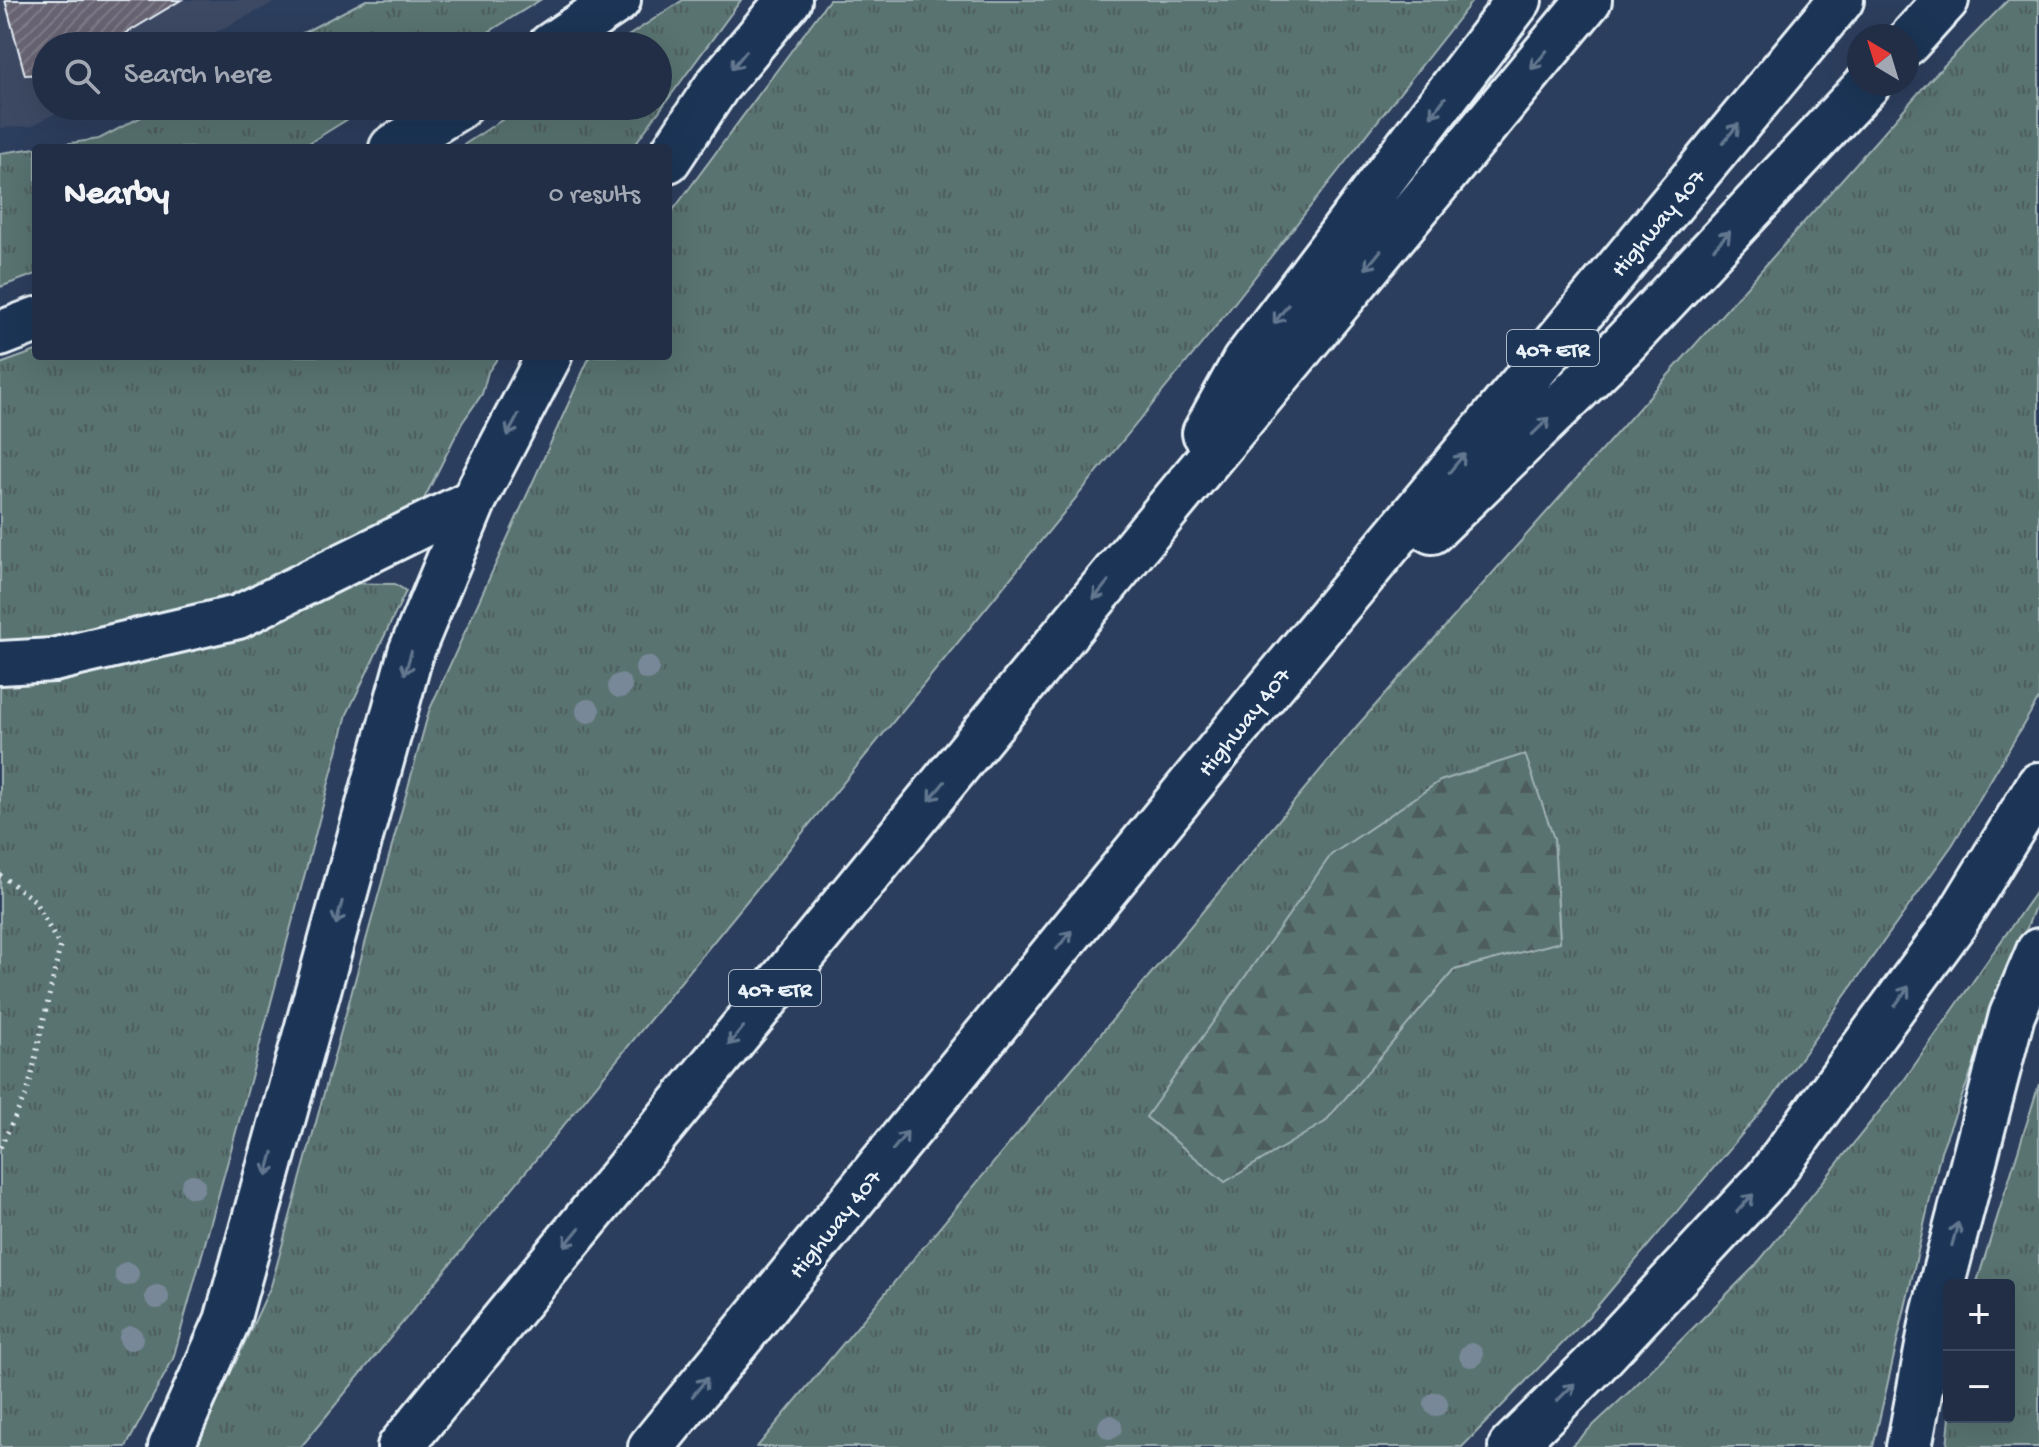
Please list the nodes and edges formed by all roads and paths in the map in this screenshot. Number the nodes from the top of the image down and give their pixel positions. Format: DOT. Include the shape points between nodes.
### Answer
graph roads {
  1 [pos="618,0"];
  2 [pos="789,0"];
  3 [pos="1519,0"];
  4 [pos="1589,0"];
  5 [pos="1841,0"];
  6 [pos="1946,0"];
  7 [pos="1919,30"];
  8 [pos="571,32"];
  9 [pos="1857,96"];
  10 [pos="437,120"];
  11 [pos="398,144"];
  12 [pos="672,154"];
  13 [pos="32,322"];
  14 [pos="0,334"];
  15 [pos="547,360"];
  16 [pos="474,500"];
  17 [pos="1151,529"];
  18 [pos="0,663"];
  19 [pos="1264,695"];
  20 [pos="2039,785"];
  21 [pos="0,875"];
  22 [pos="2039,951"];
  23 [pos="0,1148"];
  24 [pos="171,1447"];
  25 [pos="400,1447"];
  26 [pos="651,1447"];
  27 [pos="1511,1447"];
  28 [pos="1909,1447"];
  1 -- 8 [label="highway"];
  2 -- 12 [label="highway, one-way" via="717,86"];
  3 -- 17 [label="highway, one-way" via="1245,361"];
  4 -- 17 [label="highway, 407 ETR, one-way"];
  19 -- 5 [label="highway, Highway 407 / 407 ETR, one-way"];
  6 -- 7 [label="highway"];
  19 -- 9 [label="highway, one-way" via="1622,346"];
  10 -- 11 [label="highway"];
  13 -- 14 [label="highway"];
  15 -- 16 [label="highway, one-way"];
  16 -- 18 [label="lane" via="238,617 53,660"];
  16 -- 24 [label="highway, one-way" via="411,652 227,1321"];
  17 -- 25 [label="highway, 407 ETR, one-way"];
  26 -- 19 [label="highway, Highway 407 / 407 ETR, one-way"];
  27 -- 20 [label="highway, one-way" via="1768,1178 1954,924"];
  21 -- 23 [label="path" via="34,900 60,947 28,1090"];
  28 -- 22 [label="highway, one-way" via="1934,1314 2008,1030"];
}
